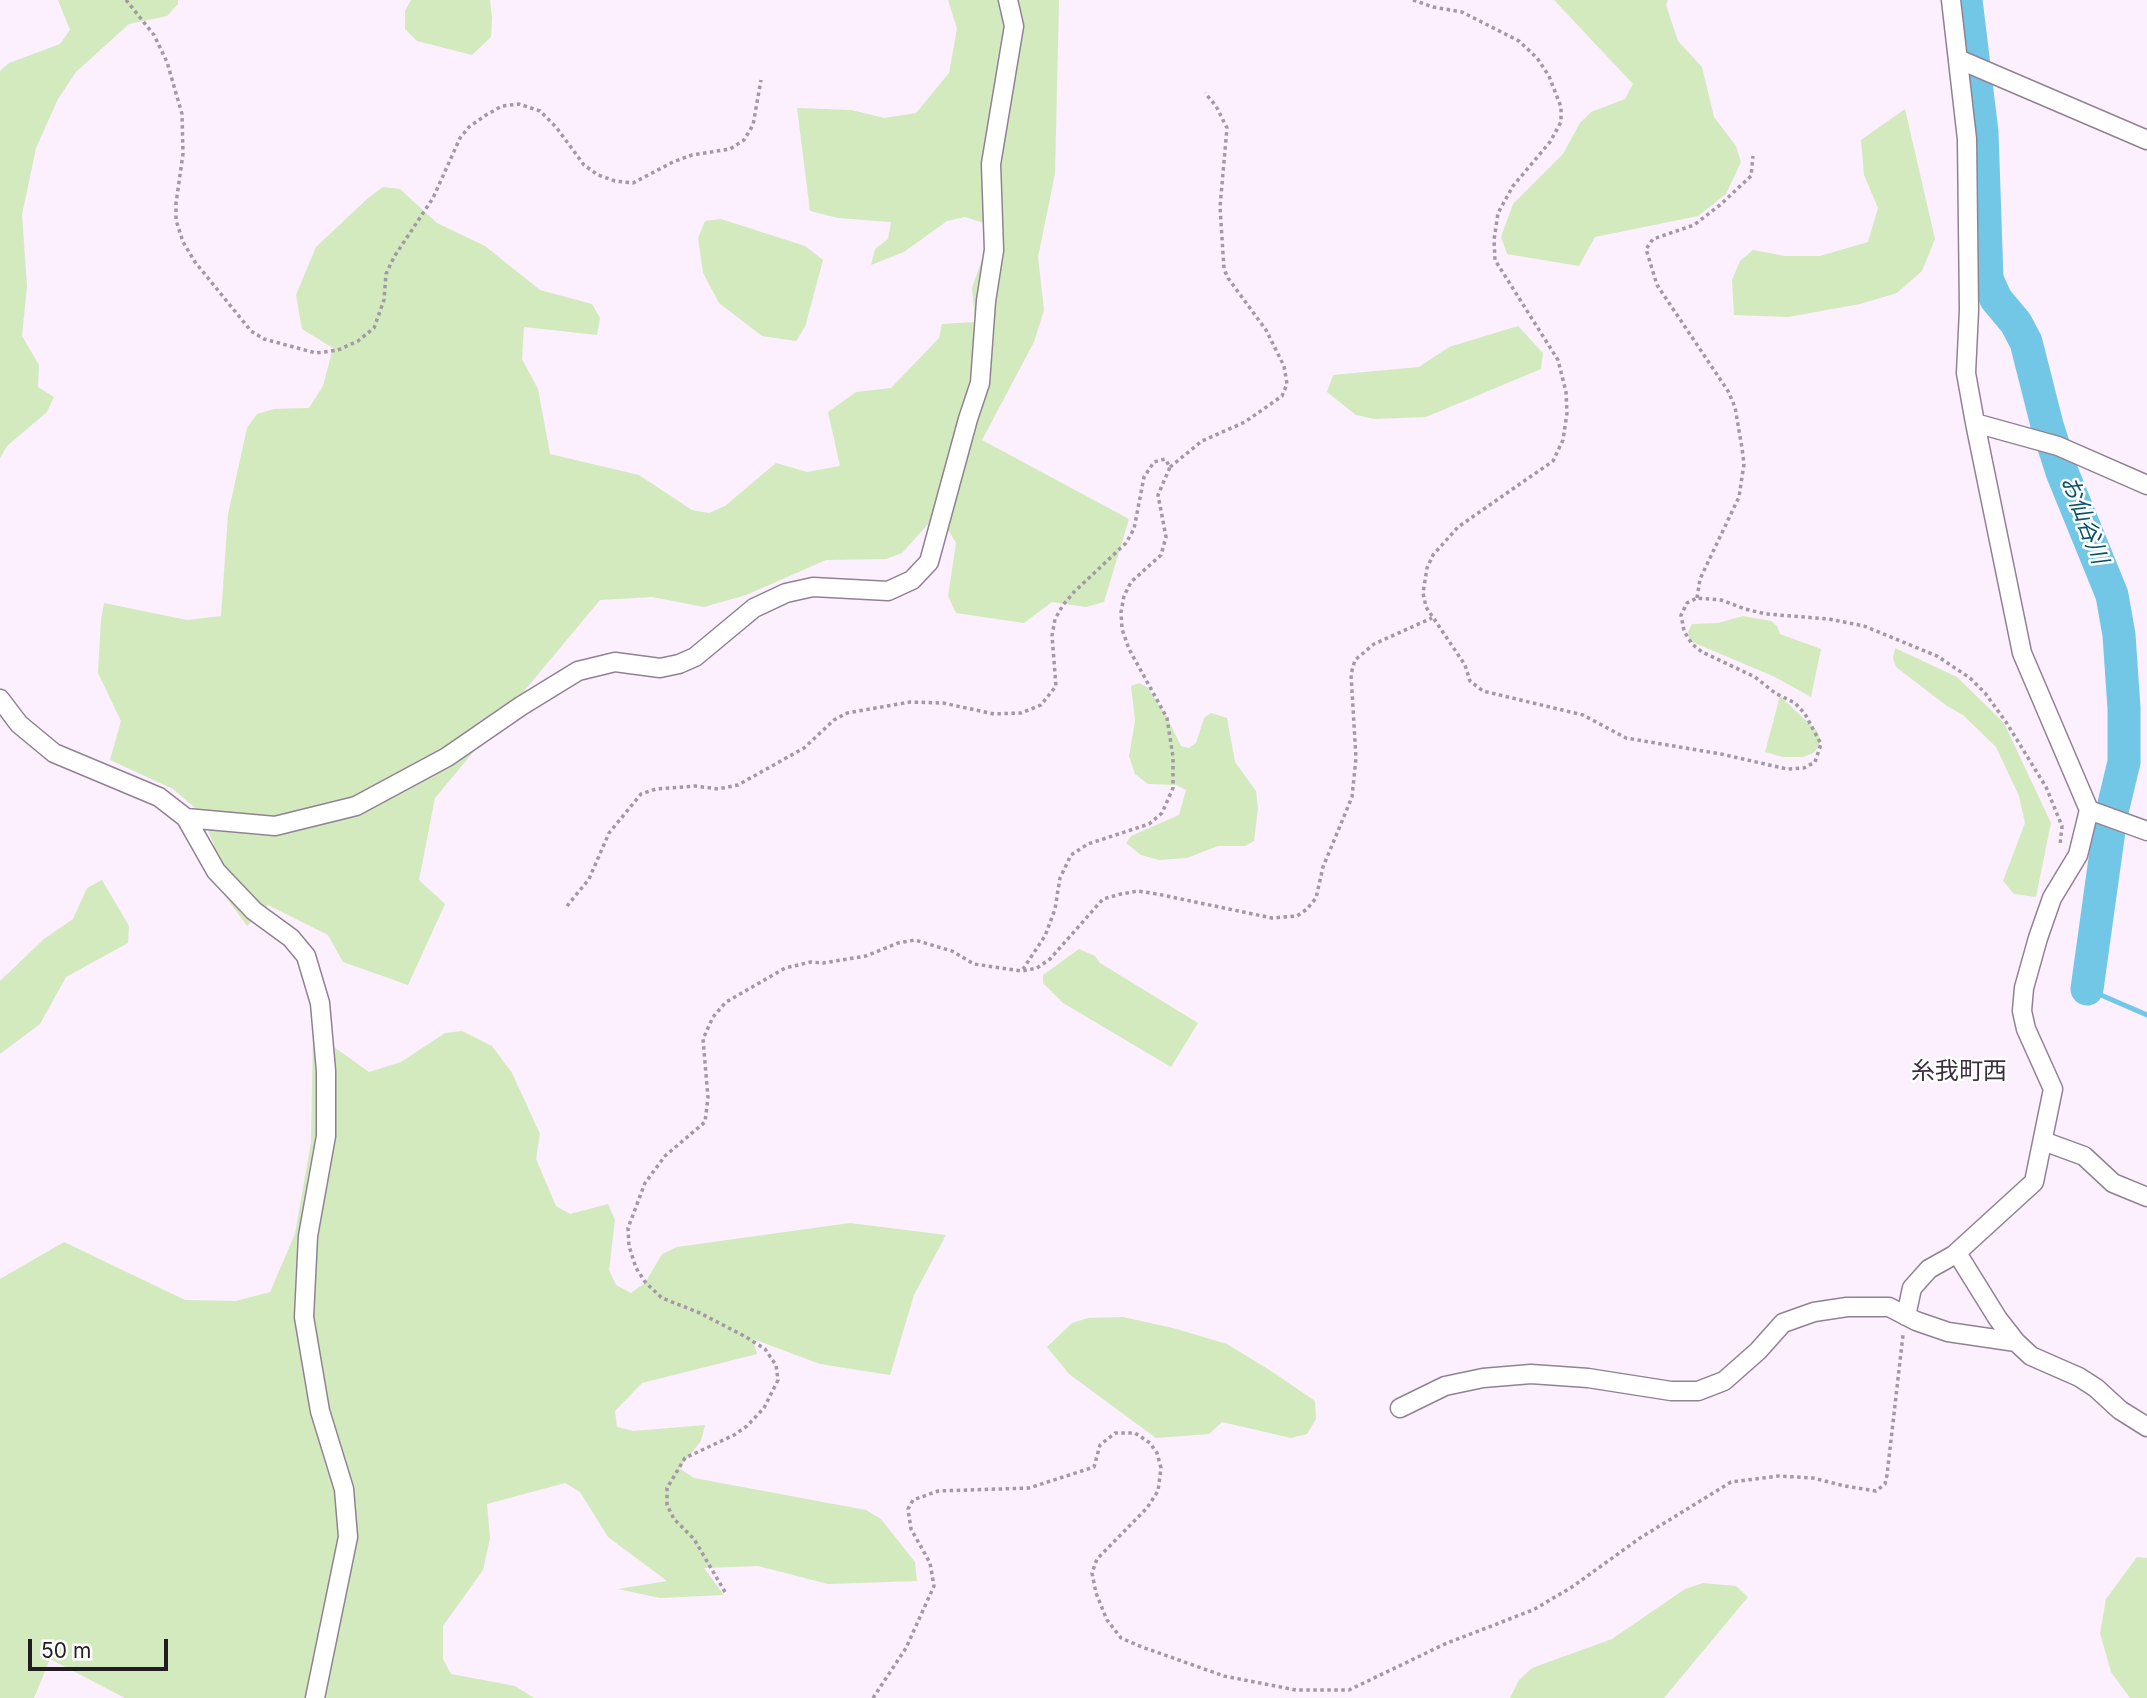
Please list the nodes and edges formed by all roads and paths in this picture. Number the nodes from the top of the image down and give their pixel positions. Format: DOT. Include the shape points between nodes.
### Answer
graph roads {
  1 [pos="126,0"];
  2 [pos="1008,0"];
  3 [pos="1413,0"];
  4 [pos="1951,0"];
  5 [pos="1958,59"];
  6 [pos="761,80"];
  7 [pos="1205,93"];
  8 [pos="2147,140"];
  9 [pos="1753,156"];
  10 [pos="1975,423"];
  11 [pos="1170,467"];
  12 [pos="2147,485"];
  13 [pos="1697,598"];
  14 [pos="1432,618"];
  15 [pos="0,699"];
  16 [pos="2089,810"];
  17 [pos="186,818"];
  18 [pos="2147,831"];
  19 [pos="2060,848"];
  20 [pos="567,906"];
  21 [pos="1022,971"];
  22 [pos="2043,1141"];
  23 [pos="2147,1196"];
  24 [pos="1957,1253"];
  25 [pos="1906,1316"];
  26 [pos="2016,1342"];
  27 [pos="1400,1408"];
  28 [pos="2147,1427"];
  29 [pos="725,1592"];
  30 [pos="315,1698"];
  31 [pos="873,1698"];
  1 -- 6 [label="path" via="154,35 182,114 176,220 183,242 251,331 316,353 358,341 374,328 394,257 433,198 460,138 486,114 519,104 540,111 584,165 598,175 633,183 673,162 730,149 744,140 753,125"];
  2 -- 17 [label="street" via="1014,26 991,164 993,250 980,383 929,562 912,580 888,591 813,587 786,593 754,608 695,657 679,664 660,668 615,662 578,671 447,757 356,806 275,826"];
  3 -- 14 [label="path" via="1462,12 1519,41 1549,76 1562,122 1513,186 1498,213 1494,240 1495,260 1558,360 1566,391 1563,440 1553,461 1458,527 1433,555 1423,593"];
  4 -- 5 [label="street"];
  5 -- 8 [label="street"];
  5 -- 10 [label="street" via="1968,166 1966,373"];
  7 -- 11 [label="path" via="1227,128 1220,207 1224,269 1266,330 1284,366 1287,384 1282,396 1245,422 1202,441"];
  9 -- 13 [label="path" via="1751,176 1720,205 1694,225 1653,239 1646,248 1657,285 1728,391 1742,448 1738,497 1700,579"];
  10 -- 12 [label="street" via="2059,446"];
  10 -- 16 [label="street" via="2022,653"];
  11 -- 20 [label="path" via="1165,459 1149,465 1135,529 1063,604 1052,636 1056,686 1041,705 1021,713 994,714 943,703 910,702 848,713 804,748 738,785 718,789 682,786 642,794 609,833 589,879"];
  11 -- 21 [label="path" via="1158,495 1166,537 1161,555 1131,582 1121,612 1129,649 1167,718 1173,788 1162,813 1149,824 1088,844 1072,855 1060,878 1045,936"];
  13 -- 14 [label="path" via="1687,603 1681,615 1692,644 1795,703 1821,744 1815,762 1787,769 1640,741 1569,710 1483,691 1471,681"];
  13 -- 19 [label="path" via="1766,614 1864,626 1937,656 1970,678 2006,722 2046,787 2062,826"];
  14 -- 21 [label="path" via="1374,644 1355,660 1352,797 1323,867 1316,898 1307,909 1297,916 1272,918 1157,894 1121,894 1103,899 1050,959"];
  15 -- 17 [label="street" via="19,724 54,753 159,797"];
  16 -- 18 [label="street"];
  16 -- 22 [label="street" via="2078,855 2052,898 2024,988 2026,1029 2053,1088"];
  17 -- 30 [label="street" via="216,871 306,956 320,1003 326,1136 308,1236 304,1317 320,1411 344,1489 348,1537"];
  21 -- 29 [label="path" via="974,964 931,943 906,941 866,956 785,968 726,1002 713,1017 703,1039 708,1098 705,1122 665,1156 645,1183 628,1228 636,1268 662,1298 746,1337 765,1349 776,1365 778,1380 764,1408 734,1435 685,1458 667,1488 667,1504 674,1519 694,1539"];
  22 -- 23 [label="street" via="2084,1156 2113,1183"];
  22 -- 24 [label="street" via="2034,1182"];
  24 -- 25 [label="street" via="1929,1269 1912,1288"];
  24 -- 26 [label="street"];
  25 -- 26 [label="street" via="1948,1332"];
  25 -- 27 [label="street" via="1889,1307 1847,1307 1783,1323 1724,1381 1698,1391 1531,1374 1445,1386"];
  25 -- 31 [label="path" via="1887,1475 1876,1491 1802,1477 1731,1482 1533,1610 1447,1643 1349,1690 1296,1690 1223,1675 1121,1638 1107,1620 1092,1573 1097,1559 1158,1491 1161,1468 1157,1453 1135,1433 1115,1433 1100,1445 1094,1467 1029,1488 938,1491 913,1500 908,1509 911,1529 930,1563 934,1586 906,1648"];
  26 -- 28 [label="street" via="2031,1356 2096,1388"];
}
